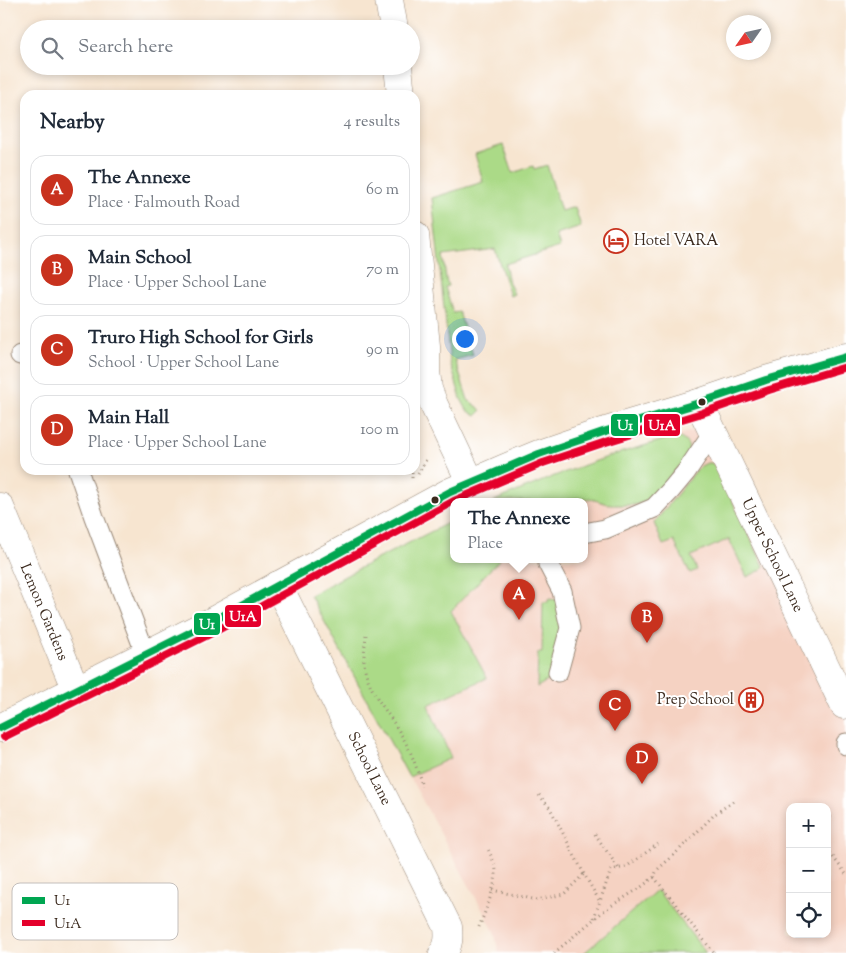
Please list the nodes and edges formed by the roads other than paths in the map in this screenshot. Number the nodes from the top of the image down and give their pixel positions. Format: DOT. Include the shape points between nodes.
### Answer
graph roads {
  1 [pos="389,0"];
  2 [pos="392,20"];
  3 [pos="399,75"];
  4 [pos="400,90"];
  5 [pos="420,285"];
  6 [pos="846,357"];
  7 [pos="699,403"];
  8 [pos="714,432"];
  9 [pos="80,475"];
  10 [pos="471,483"];
  11 [pos="0,507"];
  12 [pos="588,533"];
  13 [pos="548,563"];
  14 [pos="278,585"];
  15 [pos="146,655"];
  16 [pos="558,672"];
  17 [pos="76,690"];
  18 [pos="845,705"];
  19 [pos="0,728"];
  20 [pos="449,948"];
  1 -- 2 [label="street"];
  3 -- 4 [label="street"];
  5 -- 10 [label="street" via="428,389"];
  6 -- 7 [label="street"];
  7 -- 8 [label="street, Upper School Lane"];
  7 -- 10 [label="street" via="539,454"];
  8 -- 12 [label="lane" via="672,490 654,508"];
  8 -- 18 [label="street, Upper School Lane"];
  9 -- 15 [label="lane"];
  10 -- 14 [label="street"];
  11 -- 17 [label="street, Lemon Gardens"];
  13 -- 16 [label="lane" via="562,591 570,628"];
  14 -- 15 [label="street"];
  14 -- 20 [label="street, School Lane" via="448,928"];
  15 -- 17 [label="street"];
  17 -- 19 [label="street"];
}
